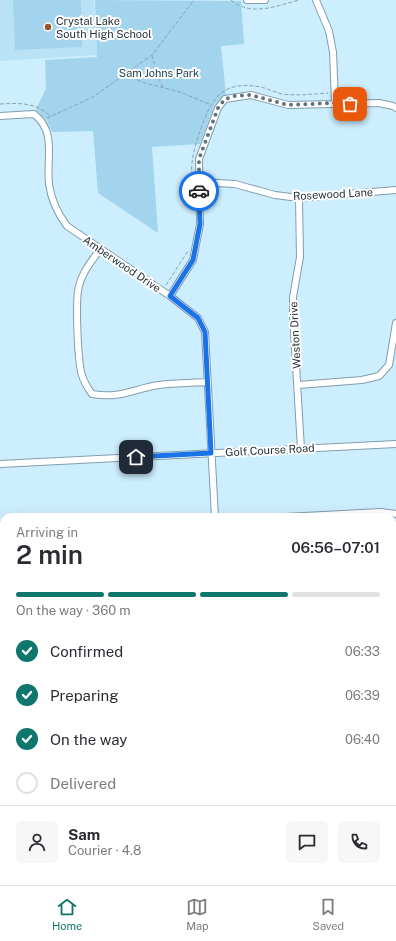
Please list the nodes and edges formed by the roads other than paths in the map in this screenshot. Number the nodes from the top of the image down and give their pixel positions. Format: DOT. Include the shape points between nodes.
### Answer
graph roads {
  1 [pos="247,0"];
  2 [pos="265,0"];
  3 [pos="316,0"];
  4 [pos="334,103"];
  5 [pos="396,108"];
  6 [pos="0,116"];
  7 [pos="199,182"];
  8 [pos="396,190"];
  9 [pos="298,198"];
  10 [pos="100,249"];
  11 [pos="170,296"];
  12 [pos="396,323"];
  13 [pos="207,382"];
  14 [pos="298,384"];
  15 [pos="396,444"];
  16 [pos="301,449"];
  17 [pos="211,453"];
  18 [pos="0,464"];
  19 [pos="215,513"];
  20 [pos="362,513"];
  21 [pos="388,513"];
  1 -- 2 [label="street"];
  3 -- 4 [label="street" via="329,31 333,52"];
  4 -- 5 [label="street" via="379,103"];
  4 -- 7 [label="street" via="288,105 251,95 225,99 218,108 204,142 199,159"];
  6 -- 10 [label="street, Amberwood Drive" via="34,114 41,119 47,130 51,196 60,217 67,226"];
  7 -- 9 [label="street, Rosewood Lane" via="235,184 275,195"];
  7 -- 11 [label="street" via="200,224 193,260"];
  8 -- 9 [label="street, Rosewood Lane"];
  9 -- 14 [label="street, Weston Drive" via="300,257 293,297"];
  10 -- 11 [label="street, Amberwood Drive"];
  10 -- 13 [label="street" via="83,274 77,301 80,367 85,384 92,394 108,397 160,385"];
  11 -- 13 [label="street, Amberwood Drive" via="198,318 205,332"];
  12 -- 14 [label="street" via="388,365 379,376 362,380"];
  13 -- 17 [label="street, Amberwood Drive"];
  14 -- 16 [label="street, Weston Drive"];
  15 -- 16 [label="street, Golf Course Road"];
  16 -- 17 [label="street, Golf Course Road"];
  17 -- 18 [label="street, Golf Course Road"];
  17 -- 19 [label="street, Amberwood Drive"];
  20 -- 21 [label="street"];
}
